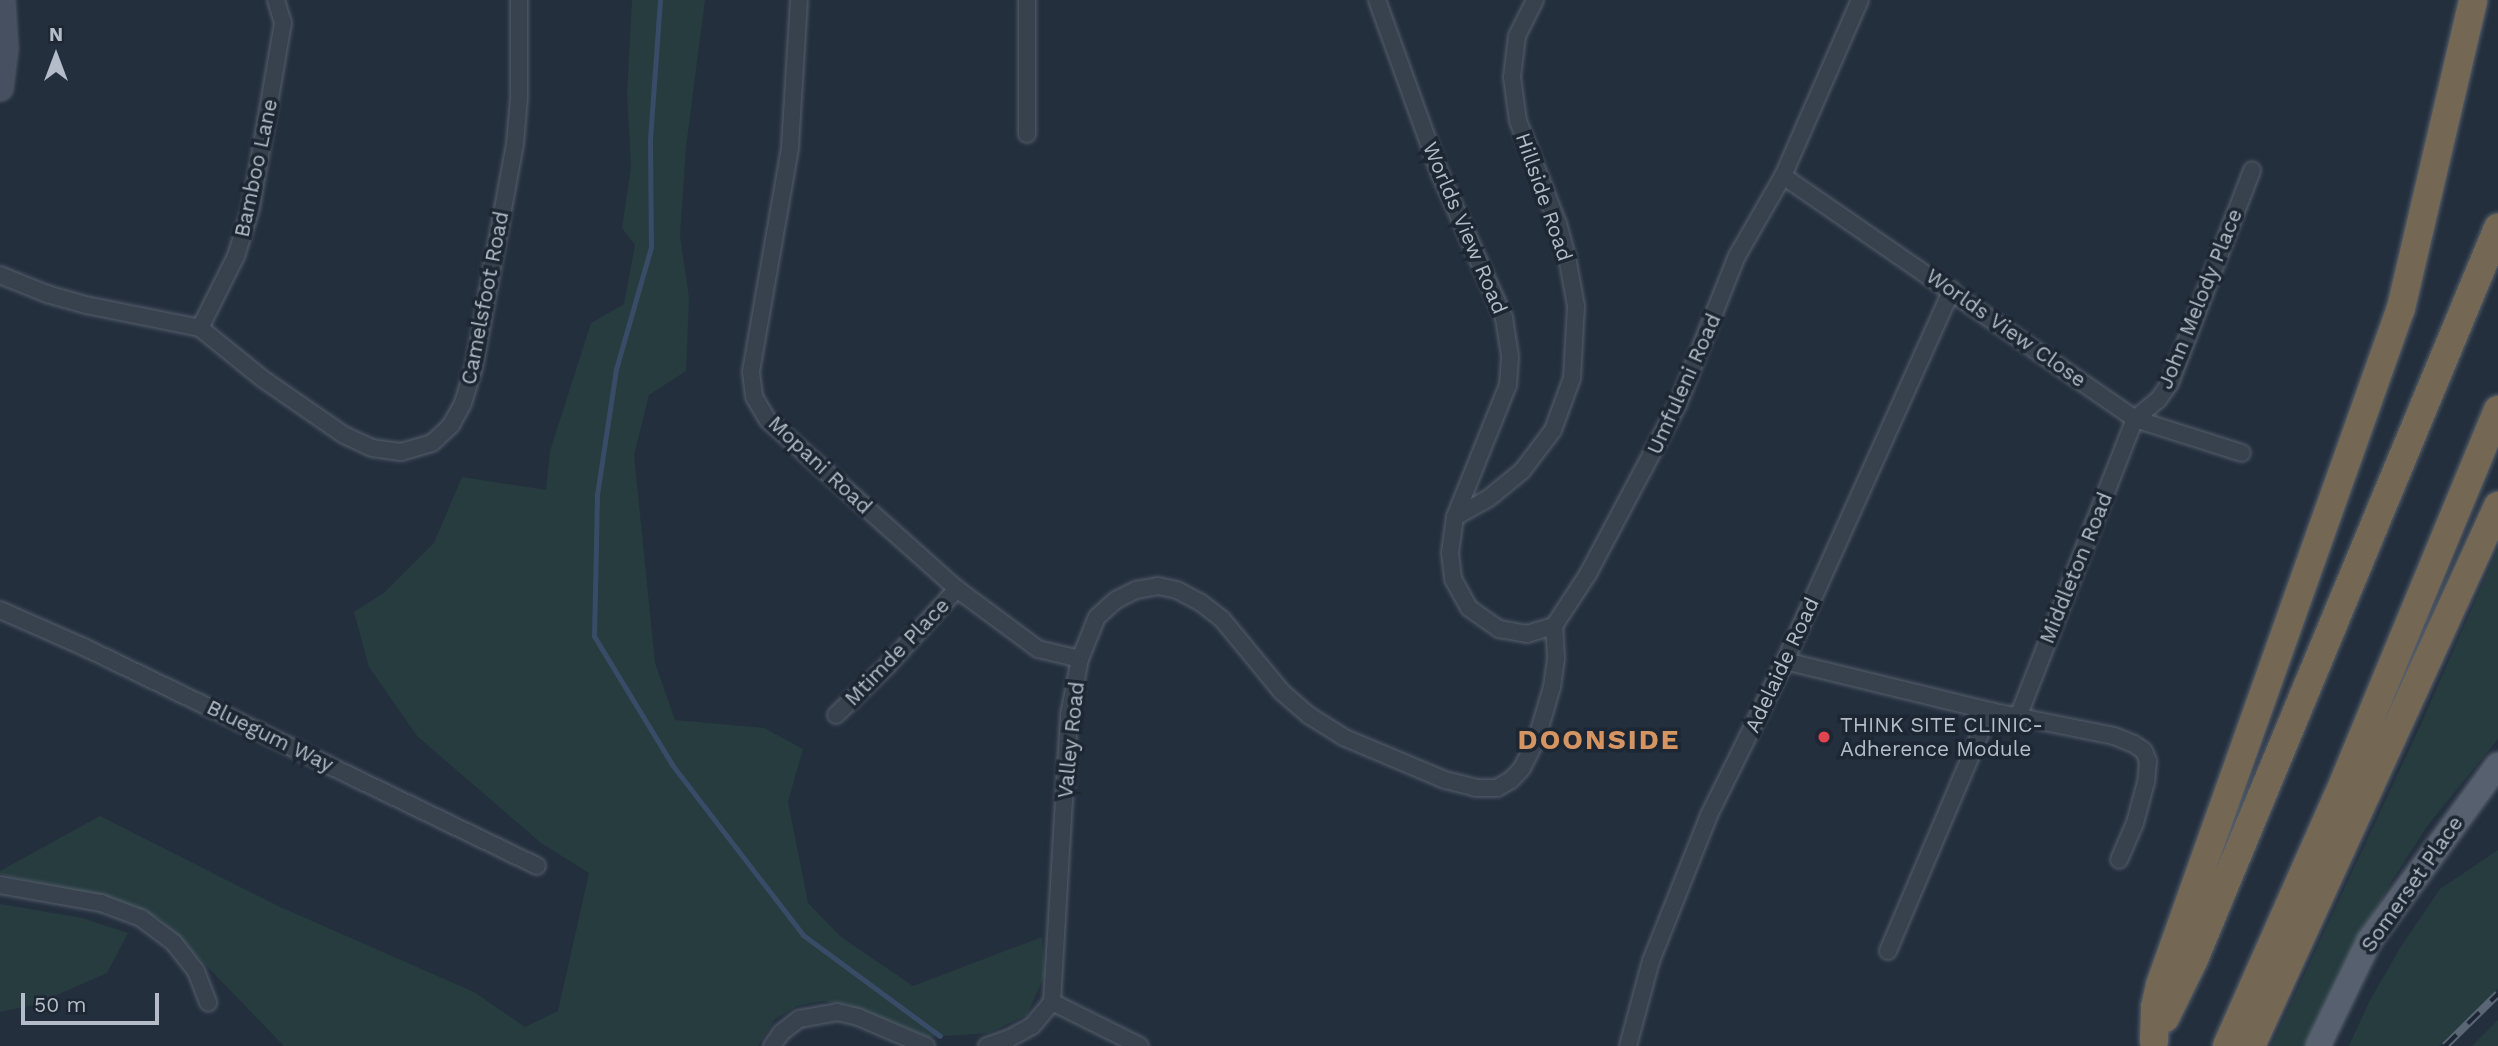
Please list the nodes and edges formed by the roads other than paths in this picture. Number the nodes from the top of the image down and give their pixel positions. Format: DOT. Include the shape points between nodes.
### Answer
graph roads {
  1 [pos="2,0"];
  2 [pos="276,0"];
  3 [pos="520,0"];
  4 [pos="799,0"];
  5 [pos="1027,0"];
  6 [pos="1377,0"];
  7 [pos="1535,0"];
  8 [pos="1860,0"];
  9 [pos="2473,0"];
  10 [pos="0,88"];
  11 [pos="1027,134"];
  12 [pos="2252,170"];
  13 [pos="1783,176"];
  14 [pos="2498,228"];
  15 [pos="0,275"];
  16 [pos="1952,290"];
  17 [pos="200,328"];
  18 [pos="2498,410"];
  19 [pos="2135,419"];
  20 [pos="2242,453"];
  21 [pos="2498,506"];
  22 [pos="1455,517"];
  23 [pos="957,589"];
  24 [pos="0,610"];
  25 [pos="1554,626"];
  26 [pos="1080,659"];
  27 [pos="1785,661"];
  28 [pos="1990,711"];
  29 [pos="836,715"];
  30 [pos="2018,717"];
  31 [pos="2498,765"];
  32 [pos="2119,860"];
  33 [pos="537,866"];
  34 [pos="0,885"];
  35 [pos="1888,951"];
  36 [pos="1052,1002"];
  37 [pos="208,1003"];
  38 [pos="2153,1044"];
  39 [pos="772,1046"];
  40 [pos="926,1046"];
  41 [pos="987,1046"];
  42 [pos="1140,1046"];
  43 [pos="1628,1046"];
  44 [pos="2227,1046"];
  45 [pos="2251,1046"];
  46 [pos="2318,1046"];
  1 -- 10 [label="street" via="5,48"];
  2 -- 17 [label="street, Bamboo Lane" via="283,23 251,208 236,256"];
  3 -- 17 [label="street, Camelsfoot Road" via="515,144 474,366 452,425 432,443 401,452 372,448 344,435 272,386"];
  4 -- 23 [label="street, Mopani Road" via="790,148 751,372 754,397 768,420"];
  5 -- 11 [label="street"];
  6 -- 22 [label="street, Worlds View Road" via="1440,174 1504,318 1510,357 1508,385"];
  7 -- 22 [label="street, Hillside Road" via="1517,36 1512,77 1518,121 1567,257 1576,306 1572,378 1553,430 1522,471 1489,498"];
  8 -- 13 [label="street, Umfuleni Road"];
  9 -- 38 [label="highway" via="2401,308 2161,985"];
  12 -- 19 [label="street, John Melody Place" via="2170,383"];
  13 -- 16 [label="street, Worlds View Close"];
  13 -- 25 [label="street, Umfuleni Road" via="1737,256 1678,404 1645,470"];
  14 -- 38 [label="highway" via="2194,959"];
  15 -- 17 [label="street, Camelsfoot Road" via="86,305"];
  16 -- 19 [label="street, Worlds View Close"];
  16 -- 27 [label="street, Adelaide Road"];
  18 -- 44 [label="highway" via="2338,796"];
  19 -- 20 [label="street, Worlds View Close"];
  19 -- 30 [label="street, Middleton Road"];
  21 -- 45 [label="highway"];
  22 -- 25 [label="street, Worlds View Road" via="1450,553 1453,579 1469,608 1499,629 1527,634"];
  23 -- 26 [label="street, Mopani Road" via="1038,649"];
  23 -- 29 [label="street, Mtimde Place"];
  24 -- 33 [label="street, Bluegum Way"];
  25 -- 26 [label="street, Valley Road" via="1556,659 1539,731 1522,768 1497,788 1445,780 1343,737 1282,692 1222,619 1177,590 1158,586 1116,600 1097,617"];
  26 -- 36 [label="street, Valley Road" via="1069,715"];
  27 -- 28 [label="street"];
  27 -- 43 [label="street, Adelaide Road" via="1709,816 1651,961"];
  28 -- 30 [label="street"];
  28 -- 35 [label="street"];
  30 -- 32 [label="street" via="2114,736 2144,751 2148,761 2138,813"];
  31 -- 46 [label="main road, Somerset Place" via="2369,941"];
  34 -- 37 [label="street" via="101,903 141,918 174,943 196,971"];
  36 -- 41 [label="street" via="1032,1026"];
  36 -- 42 [label="street"];
  39 -- 40 [label="street" via="799,1019 837,1012"];
}
